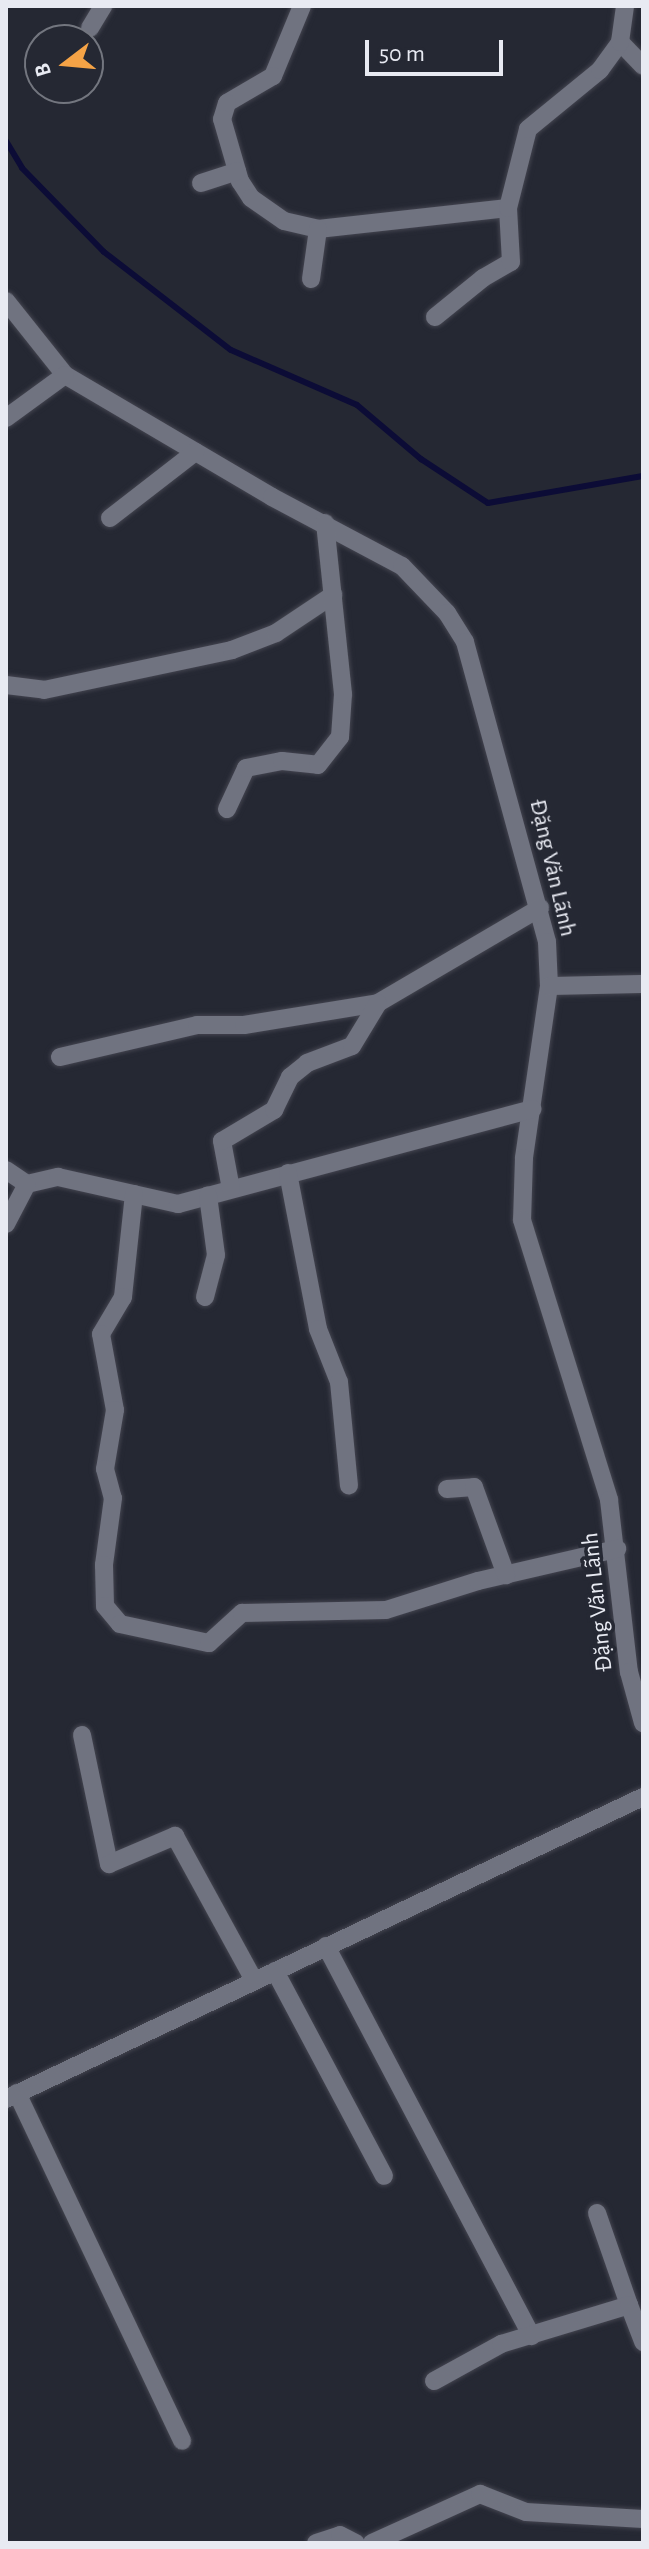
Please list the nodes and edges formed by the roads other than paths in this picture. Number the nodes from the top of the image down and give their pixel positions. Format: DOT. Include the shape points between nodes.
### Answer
graph roads {
  1 [pos="103,6"];
  2 [pos="302,6"];
  3 [pos="625,6"];
  4 [pos="92,24"];
  5 [pos="620,42"];
  6 [pos="643,66"];
  7 [pos="237,171"];
  8 [pos="201,183"];
  9 [pos="508,208"];
  10 [pos="318,229"];
  11 [pos="311,279"];
  12 [pos="6,301"];
  13 [pos="435,317"];
  14 [pos="65,375"];
  15 [pos="6,418"];
  16 [pos="195,452"];
  17 [pos="110,518"];
  18 [pos="325,523"];
  19 [pos="333,595"];
  20 [pos="6,685"];
  21 [pos="227,809"];
  22 [pos="540,908"];
  23 [pos="643,984"];
  24 [pos="549,986"];
  25 [pos="378,1003"];
  26 [pos="60,1057"];
  27 [pos="532,1109"];
  28 [pos="6,1170"];
  29 [pos="288,1173"];
  30 [pos="27,1184"];
  31 [pos="231,1189"];
  32 [pos="134,1194"];
  33 [pos="208,1196"];
  34 [pos="6,1224"];
  35 [pos="205,1297"];
  36 [pos="349,1486"];
  37 [pos="447,1489"];
  38 [pos="617,1549"];
  39 [pos="506,1575"];
  40 [pos="643,1723"];
  41 [pos="82,1735"];
  42 [pos="643,1797"];
  43 [pos="326,1946"];
  44 [pos="275,1971"];
  45 [pos="254,1980"];
  46 [pos="11,2096"];
  47 [pos="384,2176"];
  48 [pos="597,2213"];
  49 [pos="629,2305"];
  50 [pos="532,2336"];
  51 [pos="643,2342"];
  52 [pos="434,2381"];
  53 [pos="182,2441"];
  54 [pos="643,2519"];
  55 [pos="316,2543"];
  56 [pos="356,2543"];
  57 [pos="372,2543"];
  1 -- 4 [label="street"];
  2 -- 7 [label="street" via="273,76 227,103 222,119"];
  3 -- 5 [label="street"];
  5 -- 6 [label="street"];
  5 -- 9 [label="street" via="600,70 528,129"];
  7 -- 8 [label="street"];
  7 -- 10 [label="street" via="251,198 284,221"];
  9 -- 10 [label="street"];
  9 -- 13 [label="street" via="511,262"];
  10 -- 11 [label="street"];
  12 -- 14 [label="street, Đặng Văn Lãnh"];
  14 -- 15 [label="street"];
  14 -- 16 [label="street, Đặng Văn Lãnh"];
  16 -- 17 [label="street"];
  16 -- 18 [label="street, Đặng Văn Lãnh"];
  18 -- 19 [label="street"];
  18 -- 22 [label="street, Đặng Văn Lãnh" via="408,571 461,635"];
  19 -- 20 [label="street" via="276,633 232,650 44,690"];
  19 -- 21 [label="street" via="343,694 336,749 318,765 251,765 239,777"];
  22 -- 24 [label="street, Đặng Văn Lãnh"];
  22 -- 25 [label="street"];
  23 -- 24 [label="street"];
  24 -- 27 [label="street, Đặng Văn Lãnh"];
  25 -- 26 [label="street" via="270,1022 197,1025"];
  25 -- 31 [label="street" via="352,1046 307,1063 290,1077 274,1110 222,1141"];
  27 -- 29 [label="street"];
  27 -- 38 [label="street, Đặng Văn Lãnh" via="521,1186 524,1229 603,1476"];
  28 -- 30 [label="street"];
  29 -- 31 [label="street"];
  29 -- 36 [label="street" via="315,1316 339,1382"];
  30 -- 32 [label="street" via="58,1177"];
  30 -- 34 [label="street"];
  31 -- 33 [label="street"];
  32 -- 33 [label="street" via="178,1204"];
  32 -- 39 [label="street" via="123,1297 101,1334 115,1410 105,1469 113,1498 104,1565 110,1616 133,1631 201,1644 215,1640 220,1629 242,1613 386,1610"];
  33 -- 35 [label="street" via="216,1255"];
  37 -- 39 [label="street" via="474,1487"];
  38 -- 39 [label="street"];
  38 -- 40 [label="street, Đặng Văn Lãnh" via="629,1672"];
  41 -- 45 [label="street" via="109,1864 175,1836"];
  42 -- 43 [label="street"];
  43 -- 44 [label="street"];
  43 -- 50 [label="street"];
  44 -- 45 [label="street"];
  44 -- 47 [label="street"];
  45 -- 46 [label="street"];
  46 -- 53 [label="street"];
  48 -- 49 [label="street"];
  49 -- 50 [label="street"];
  49 -- 51 [label="street"];
  50 -- 52 [label="street" via="494,2348"];
  54 -- 57 [label="street" via="526,2512 480,2494"];
  55 -- 56 [label="street" via="340,2535"];
}
